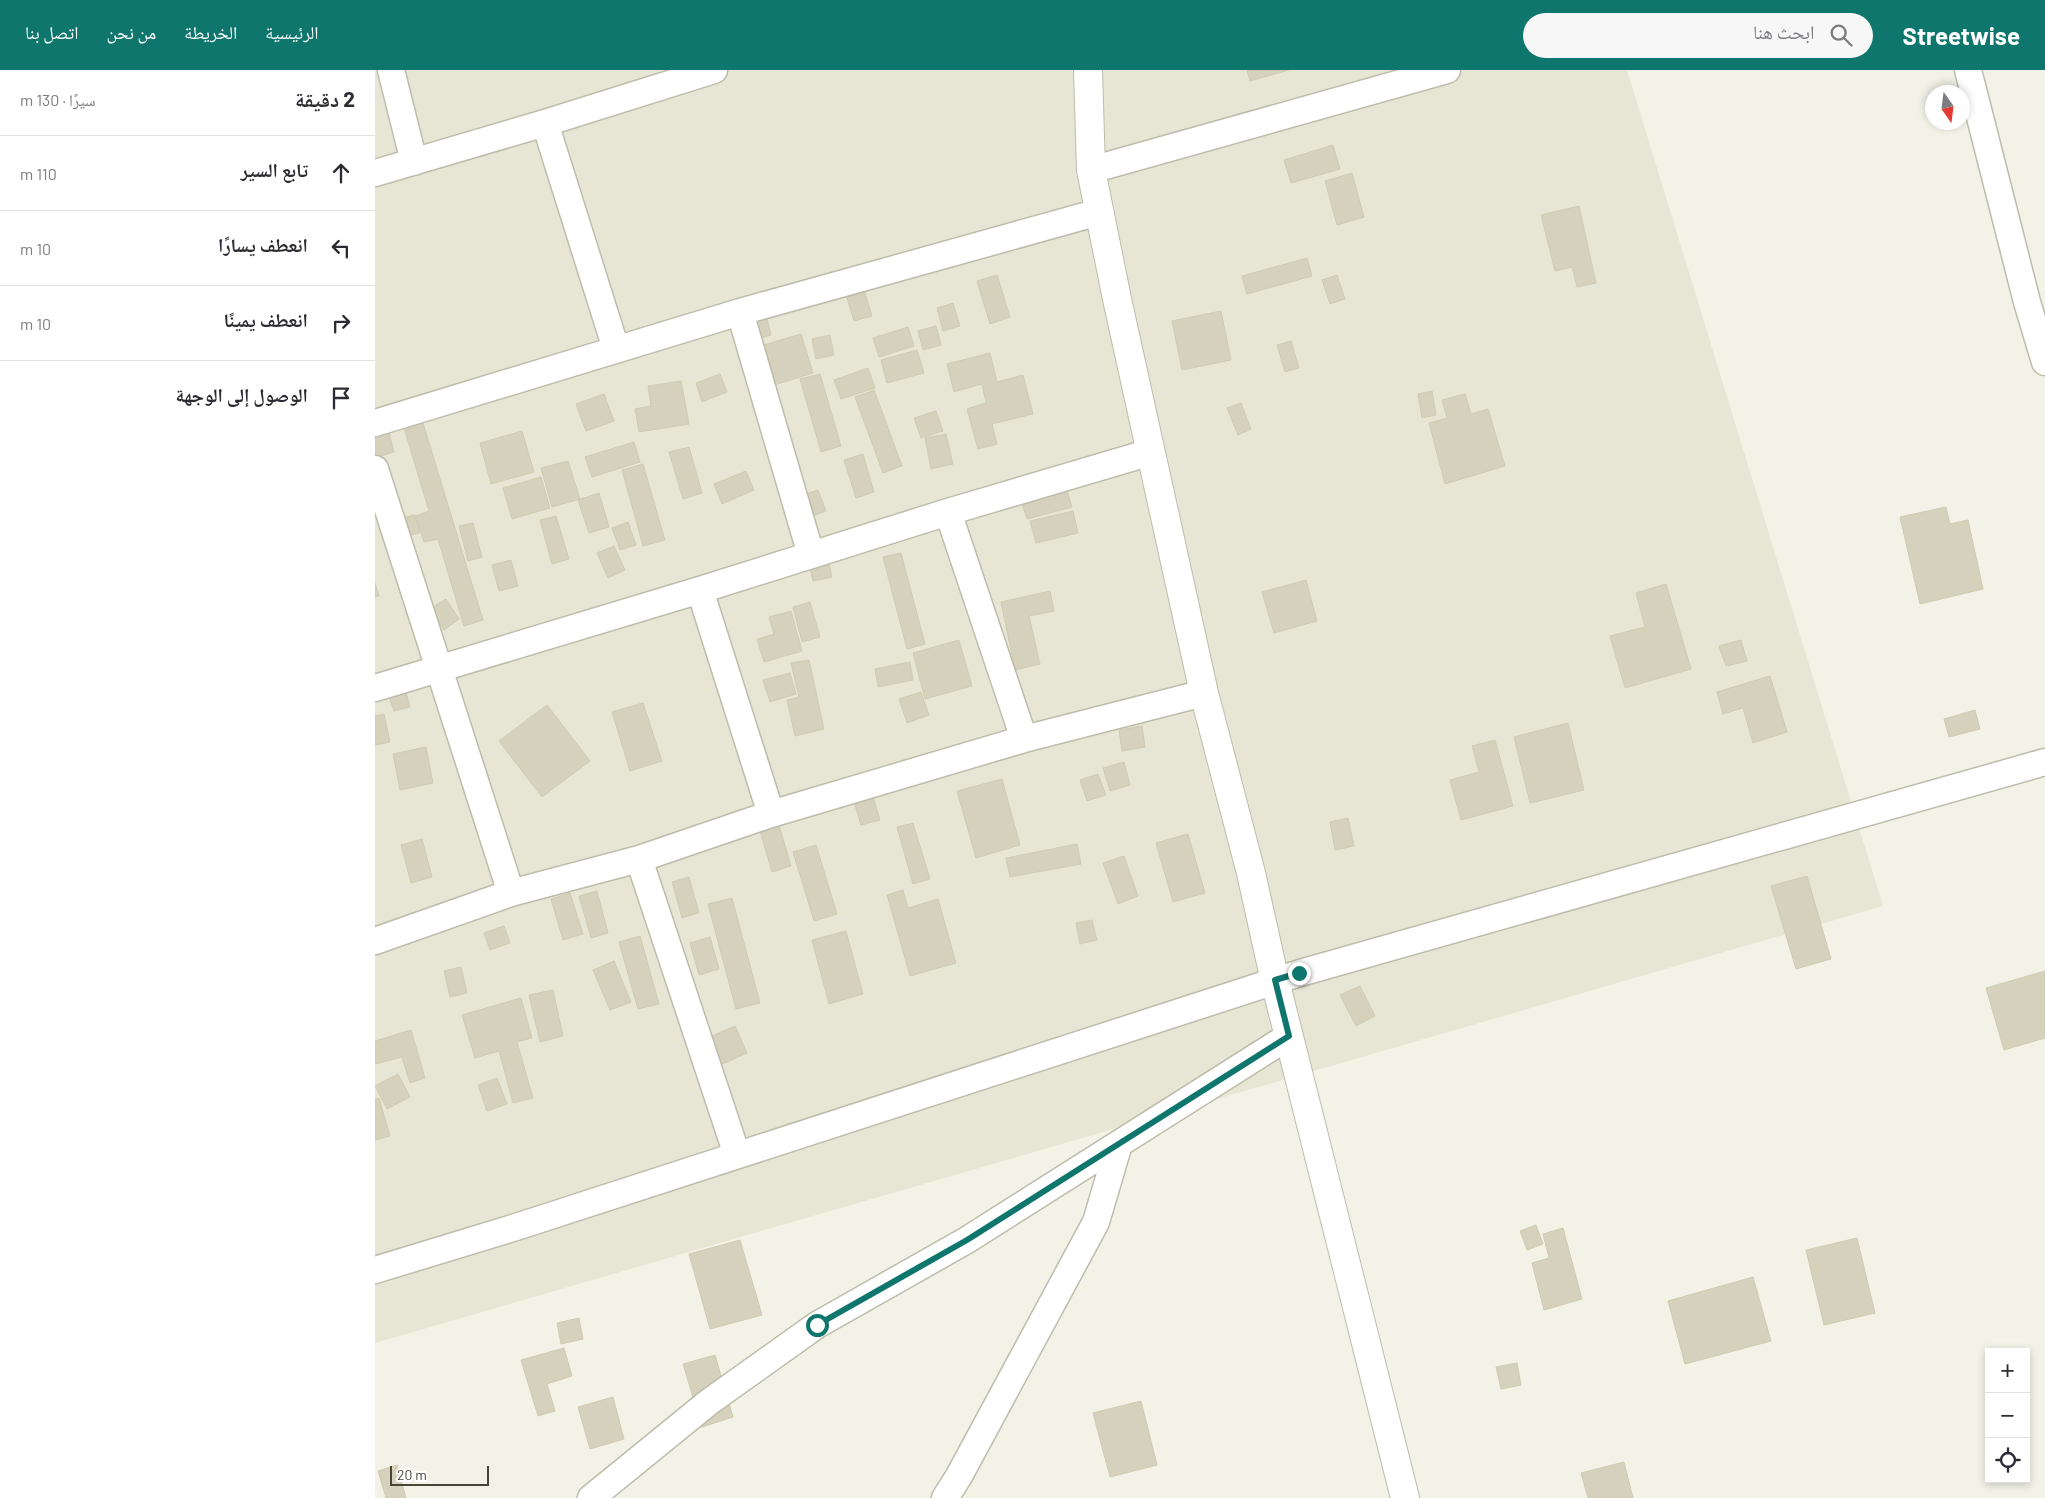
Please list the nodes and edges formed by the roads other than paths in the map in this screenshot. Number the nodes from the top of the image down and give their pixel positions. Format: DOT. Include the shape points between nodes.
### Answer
graph roads {
  1 [pos="391,70"];
  2 [pos="714,70"];
  3 [pos="1088,70"];
  4 [pos="1447,70"];
  5 [pos="1968,70"];
  6 [pos="545,123"];
  7 [pos="414,162"];
  8 [pos="1091,170"];
  9 [pos="375,173"];
  10 [pos="1099,212"];
  11 [pos="740,312"];
  12 [pos="616,349"];
  13 [pos="2045,362"];
  14 [pos="375,423"];
  15 [pos="1151,452"];
  16 [pos="375,469"];
  17 [pos="948,512"];
  18 [pos="811,555"];
  19 [pos="700,590"];
  20 [pos="438,668"];
  21 [pos="375,688"];
  22 [pos="1204,693"];
  23 [pos="1024,739"];
  24 [pos="2045,762"];
  25 [pos="771,814"];
  26 [pos="639,859"];
  27 [pos="511,893"];
  28 [pos="375,941"];
  29 [pos="1275,980"];
  30 [pos="1289,1036"];
  31 [pos="1119,1144"];
  32 [pos="737,1155"];
  33 [pos="375,1270"];
  34 [pos="591,1498"];
  35 [pos="945,1498"];
  36 [pos="1405,1498"];
  1 -- 7 [label="street"];
  2 -- 6 [label="street"];
  3 -- 8 [label="street"];
  4 -- 8 [label="street"];
  5 -- 13 [label="street"];
  6 -- 7 [label="street"];
  6 -- 12 [label="street"];
  7 -- 9 [label="street"];
  8 -- 10 [label="street"];
  10 -- 11 [label="street"];
  10 -- 15 [label="street"];
  11 -- 12 [label="street"];
  11 -- 18 [label="street"];
  12 -- 14 [label="street"];
  15 -- 17 [label="street"];
  15 -- 22 [label="street"];
  16 -- 20 [label="street"];
  17 -- 18 [label="street"];
  17 -- 23 [label="street"];
  18 -- 19 [label="street"];
  19 -- 20 [label="street"];
  19 -- 25 [label="street"];
  20 -- 21 [label="street"];
  20 -- 27 [label="street"];
  22 -- 23 [label="street"];
  22 -- 29 [label="street"];
  23 -- 25 [label="street"];
  24 -- 29 [label="street"];
  25 -- 26 [label="street"];
  26 -- 27 [label="street"];
  26 -- 32 [label="street"];
  27 -- 28 [label="street"];
  29 -- 30 [label="street"];
  29 -- 32 [label="street"];
  30 -- 31 [label="street"];
  30 -- 36 [label="street"];
  31 -- 34 [label="street" via="967,1240 817,1325 709,1402"];
  31 -- 35 [label="street" via="1096,1222"];
  32 -- 33 [label="street"];
}
